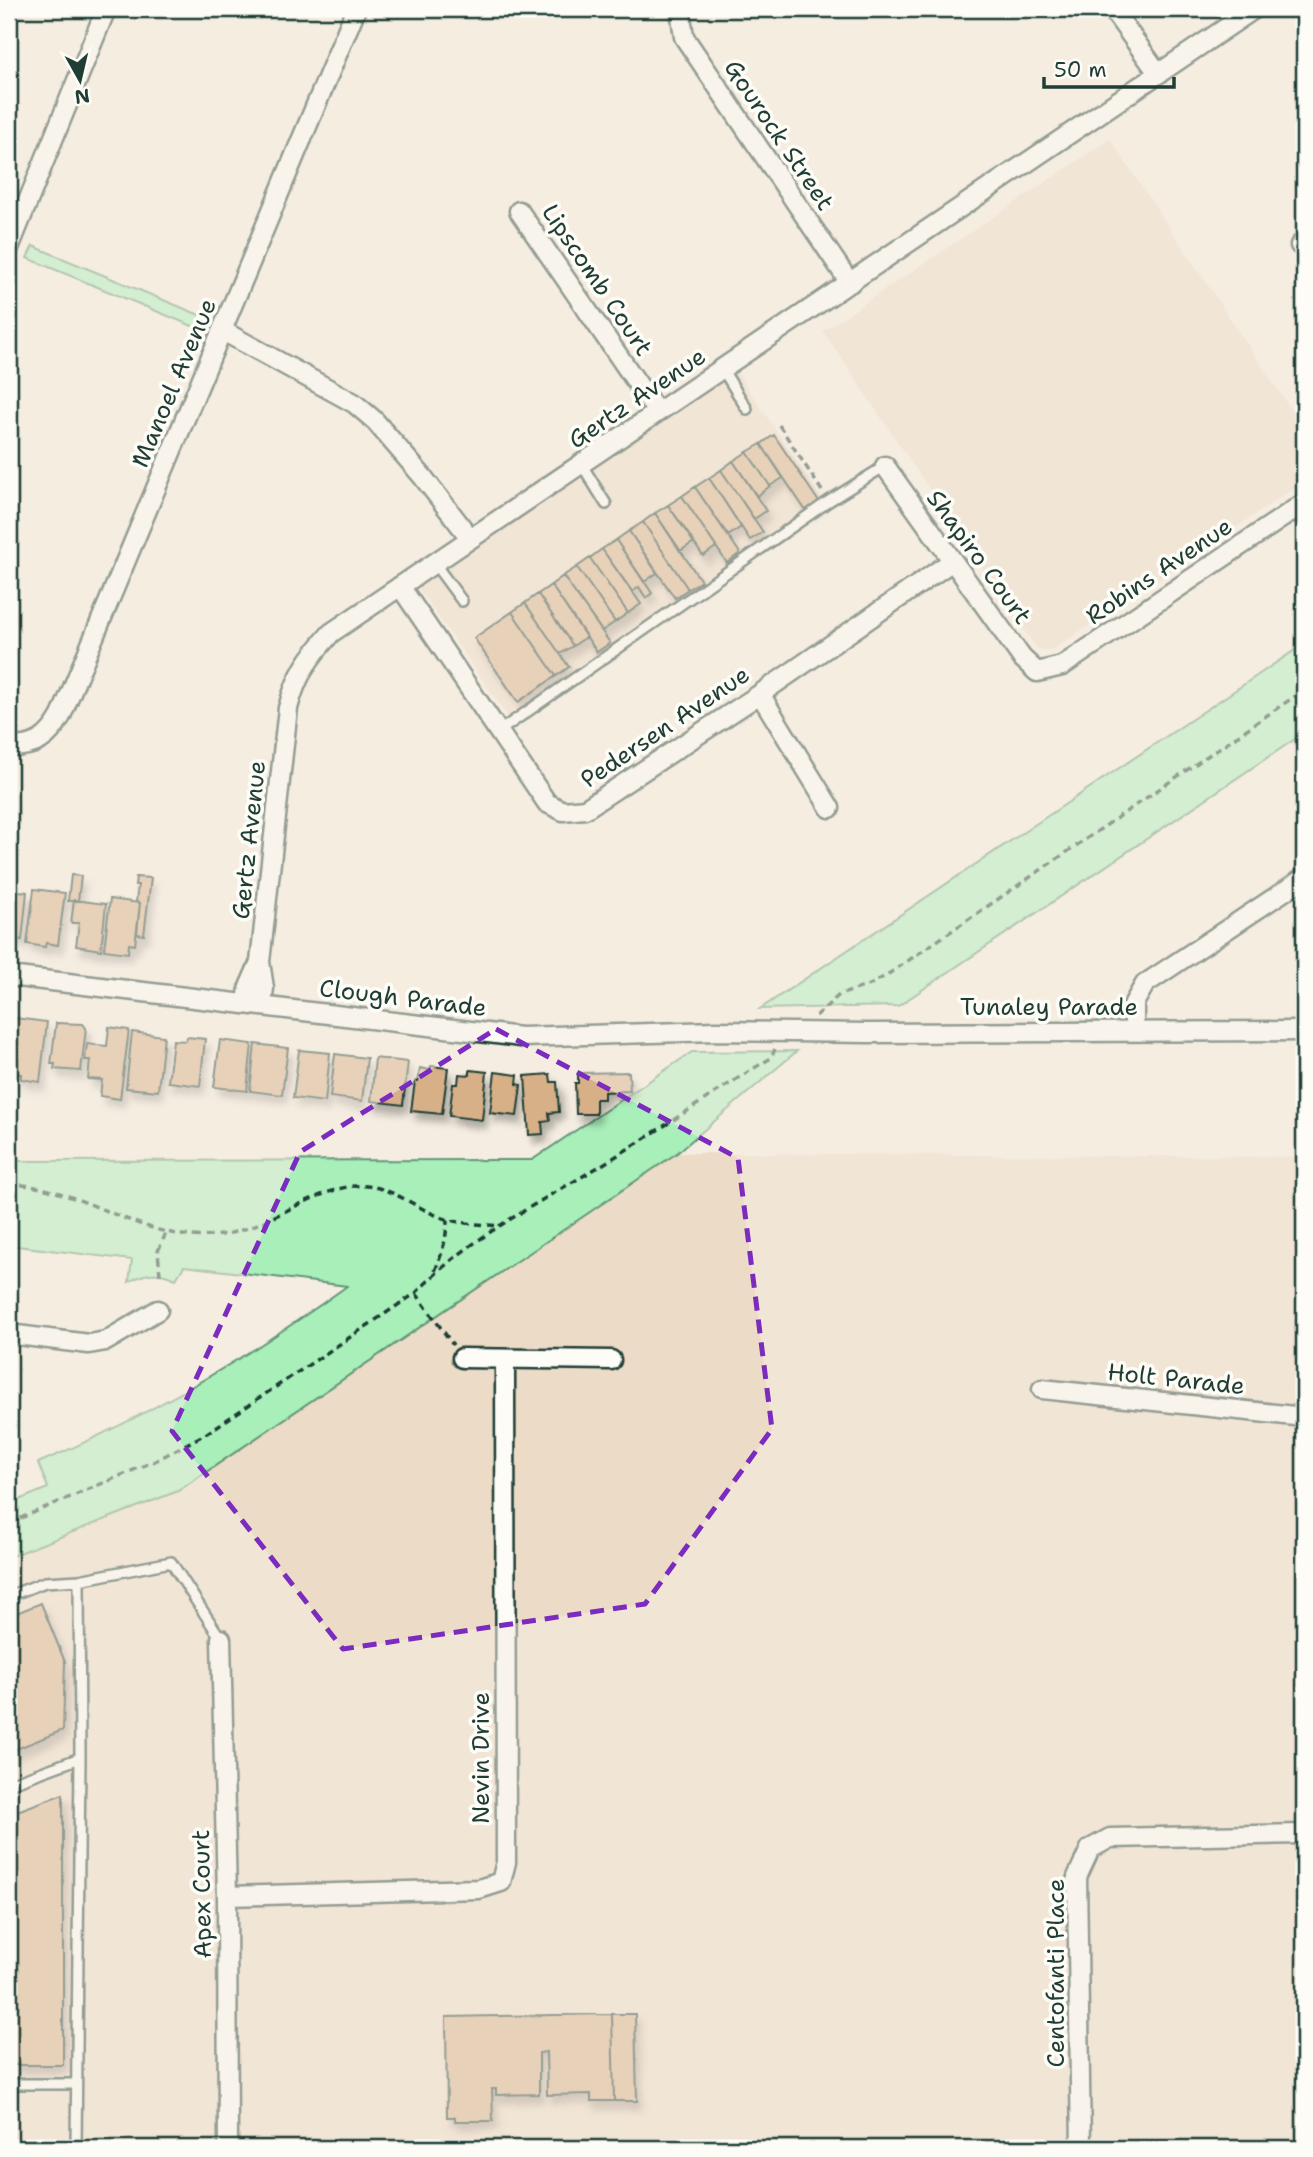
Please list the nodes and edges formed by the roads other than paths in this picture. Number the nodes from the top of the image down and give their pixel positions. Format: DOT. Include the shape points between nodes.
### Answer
graph roads {
  1 [pos="106,9"];
  2 [pos="356,9"];
  3 [pos="680,9"];
  4 [pos="1112,9"];
  5 [pos="1254,9"];
  6 [pos="1158,73"];
  7 [pos="519,211"];
  8 [pos="9,248"];
  9 [pos="849,283"];
  10 [pos="223,331"];
  11 [pos="723,370"];
  12 [pos="747,409"];
  13 [pos="657,412"];
  14 [pos="582,465"];
  15 [pos="885,466"];
  16 [pos="606,503"];
  17 [pos="1304,503"];
  18 [pos="470,538"];
  19 [pos="951,562"];
  20 [pos="434,563"];
  21 [pos="400,586"];
  22 [pos="462,601"];
  23 [pos="1037,672"];
  24 [pos="760,694"];
  25 [pos="498,732"];
  26 [pos="9,747"];
  27 [pos="830,807"];
  28 [pos="1304,878"];
  29 [pos="9,976"];
  30 [pos="255,1005"];
  31 [pos="1134,1031"];
  32 [pos="1304,1031"];
  33 [pos="794,1032"];
  34 [pos="158,1310"];
  35 [pos="9,1334"];
  36 [pos="462,1358"];
  37 [pos="505,1359"];
  38 [pos="611,1360"];
  39 [pos="1042,1390"];
  40 [pos="1304,1418"];
  41 [pos="79,1580"];
  42 [pos="9,1596"];
  43 [pos="221,1639"];
  44 [pos="80,1758"];
  45 [pos="9,1784"];
  46 [pos="1304,1834"];
  47 [pos="227,1896"];
  48 [pos="9,2084"];
  49 [pos="76,2084"];
  50 [pos="76,2148"];
  51 [pos="228,2148"];
  52 [pos="1081,2148"];
  1 -- 8 [label="street"];
  2 -- 10 [label="street, Manoel Avenue"];
  3 -- 9 [label="street, Gourock Street" via="684,37"];
  4 -- 6 [label="street"];
  5 -- 6 [label="street, Gertz Avenue"];
  6 -- 9 [label="street, Gertz Avenue"];
  7 -- 13 [label="street, Lipscomb Court"];
  9 -- 11 [label="street, Gertz Avenue"];
  10 -- 18 [label="street" via="354,403 423,477"];
  10 -- 26 [label="street, Manoel Avenue" via="61,716 52,732 38,742"];
  11 -- 12 [label="lane"];
  11 -- 13 [label="street, Gertz Avenue"];
  13 -- 14 [label="street, Gertz Avenue"];
  14 -- 16 [label="lane"];
  14 -- 18 [label="street, Gertz Avenue"];
  15 -- 19 [label="street, Shapiro Court"];
  15 -- 25 [label="lane"];
  17 -- 23 [label="street, Robins Avenue" via="1062,666"];
  18 -- 20 [label="street, Gertz Avenue"];
  19 -- 23 [label="street, Shapiro Court"];
  19 -- 24 [label="street, Pedersen Avenue"];
  20 -- 21 [label="street, Gertz Avenue"];
  20 -- 22 [label="lane"];
  21 -- 25 [label="street, Pedersen Avenue"];
  21 -- 30 [label="street, Gertz Avenue" via="331,633 295,682 288,708 260,962 264,988"];
  24 -- 25 [label="street, Pedersen Avenue" via="586,809 563,811 547,803"];
  24 -- 27 [label="street"];
  28 -- 31 [label="street" via="1145,984 1134,1003"];
  29 -- 30 [label="street, Clough Parade"];
  30 -- 33 [label="street, Clough Parade" via="521,1037"];
  31 -- 32 [label="street, Tunaley Parade"];
  31 -- 33 [label="street, Tunaley Parade"];
  34 -- 35 [label="street" via="106,1340 89,1344"];
  36 -- 37 [label="street"];
  37 -- 38 [label="street"];
  37 -- 47 [label="street, Nevin Drive" via="506,1862 501,1882 479,1889"];
  39 -- 40 [label="street, Holt Parade"];
  41 -- 42 [label="lane" via="44,1582"];
  41 -- 43 [label="lane" via="171,1562"];
  41 -- 44 [label="lane"];
  43 -- 47 [label="street, Apex Court"];
  44 -- 45 [label="lane"];
  44 -- 49 [label="lane"];
  46 -- 52 [label="street, Centofanti Place" via="1110,1838 1090,1849 1077,1877"];
  47 -- 51 [label="street, Apex Court"];
  48 -- 49 [label="lane"];
  49 -- 50 [label="lane"];
}
